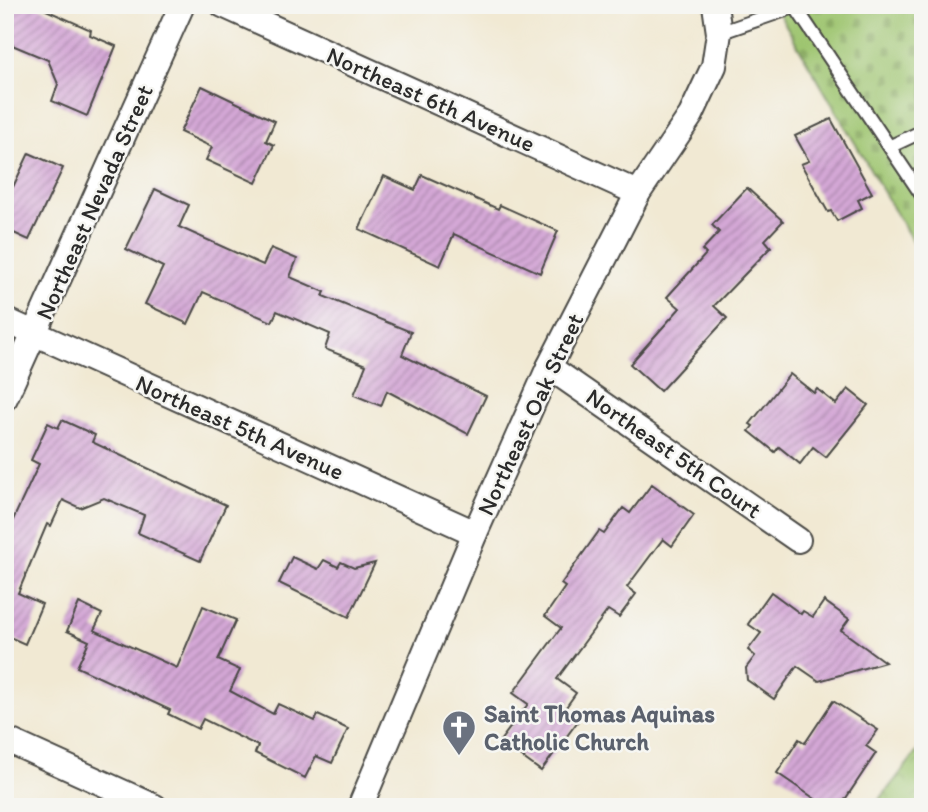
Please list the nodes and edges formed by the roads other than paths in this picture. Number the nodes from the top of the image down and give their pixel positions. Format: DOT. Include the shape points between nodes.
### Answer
graph roads {
  1 [pos="182,5"];
  2 [pos="223,5"];
  3 [pos="715,5"];
  4 [pos="796,6"];
  5 [pos="719,33"];
  6 [pos="923,131"];
  7 [pos="891,146"];
  8 [pos="638,193"];
  9 [pos="923,197"];
  10 [pos="5,320"];
  11 [pos="34,333"];
  12 [pos="549,367"];
  13 [pos="5,398"];
  14 [pos="475,533"];
  15 [pos="798,540"];
  16 [pos="5,739"];
  17 [pos="155,807"];
  18 [pos="359,807"];
  1 -- 11 [label="street, Northeast Nevada Street"];
  2 -- 8 [label="street, Northeast 6th Avenue"];
  3 -- 5 [label="street, Northeast Oak Street"];
  4 -- 5 [label="lane"];
  4 -- 7 [label="lane"];
  5 -- 8 [label="street, Northeast Oak Street" via="714,66 691,115"];
  6 -- 7 [label="lane"];
  7 -- 9 [label="lane"];
  8 -- 12 [label="street, Northeast Oak Street"];
  10 -- 11 [label="street, Northeast 5th Avenue"];
  11 -- 13 [label="street, Northeast Nevada Street"];
  11 -- 14 [label="street, Northeast 5th Avenue"];
  12 -- 14 [label="street, Northeast Oak Street"];
  12 -- 15 [label="street, Northeast 5th Court"];
  14 -- 18 [label="street, Northeast Oak Street"];
  16 -- 17 [label="street"];
}
